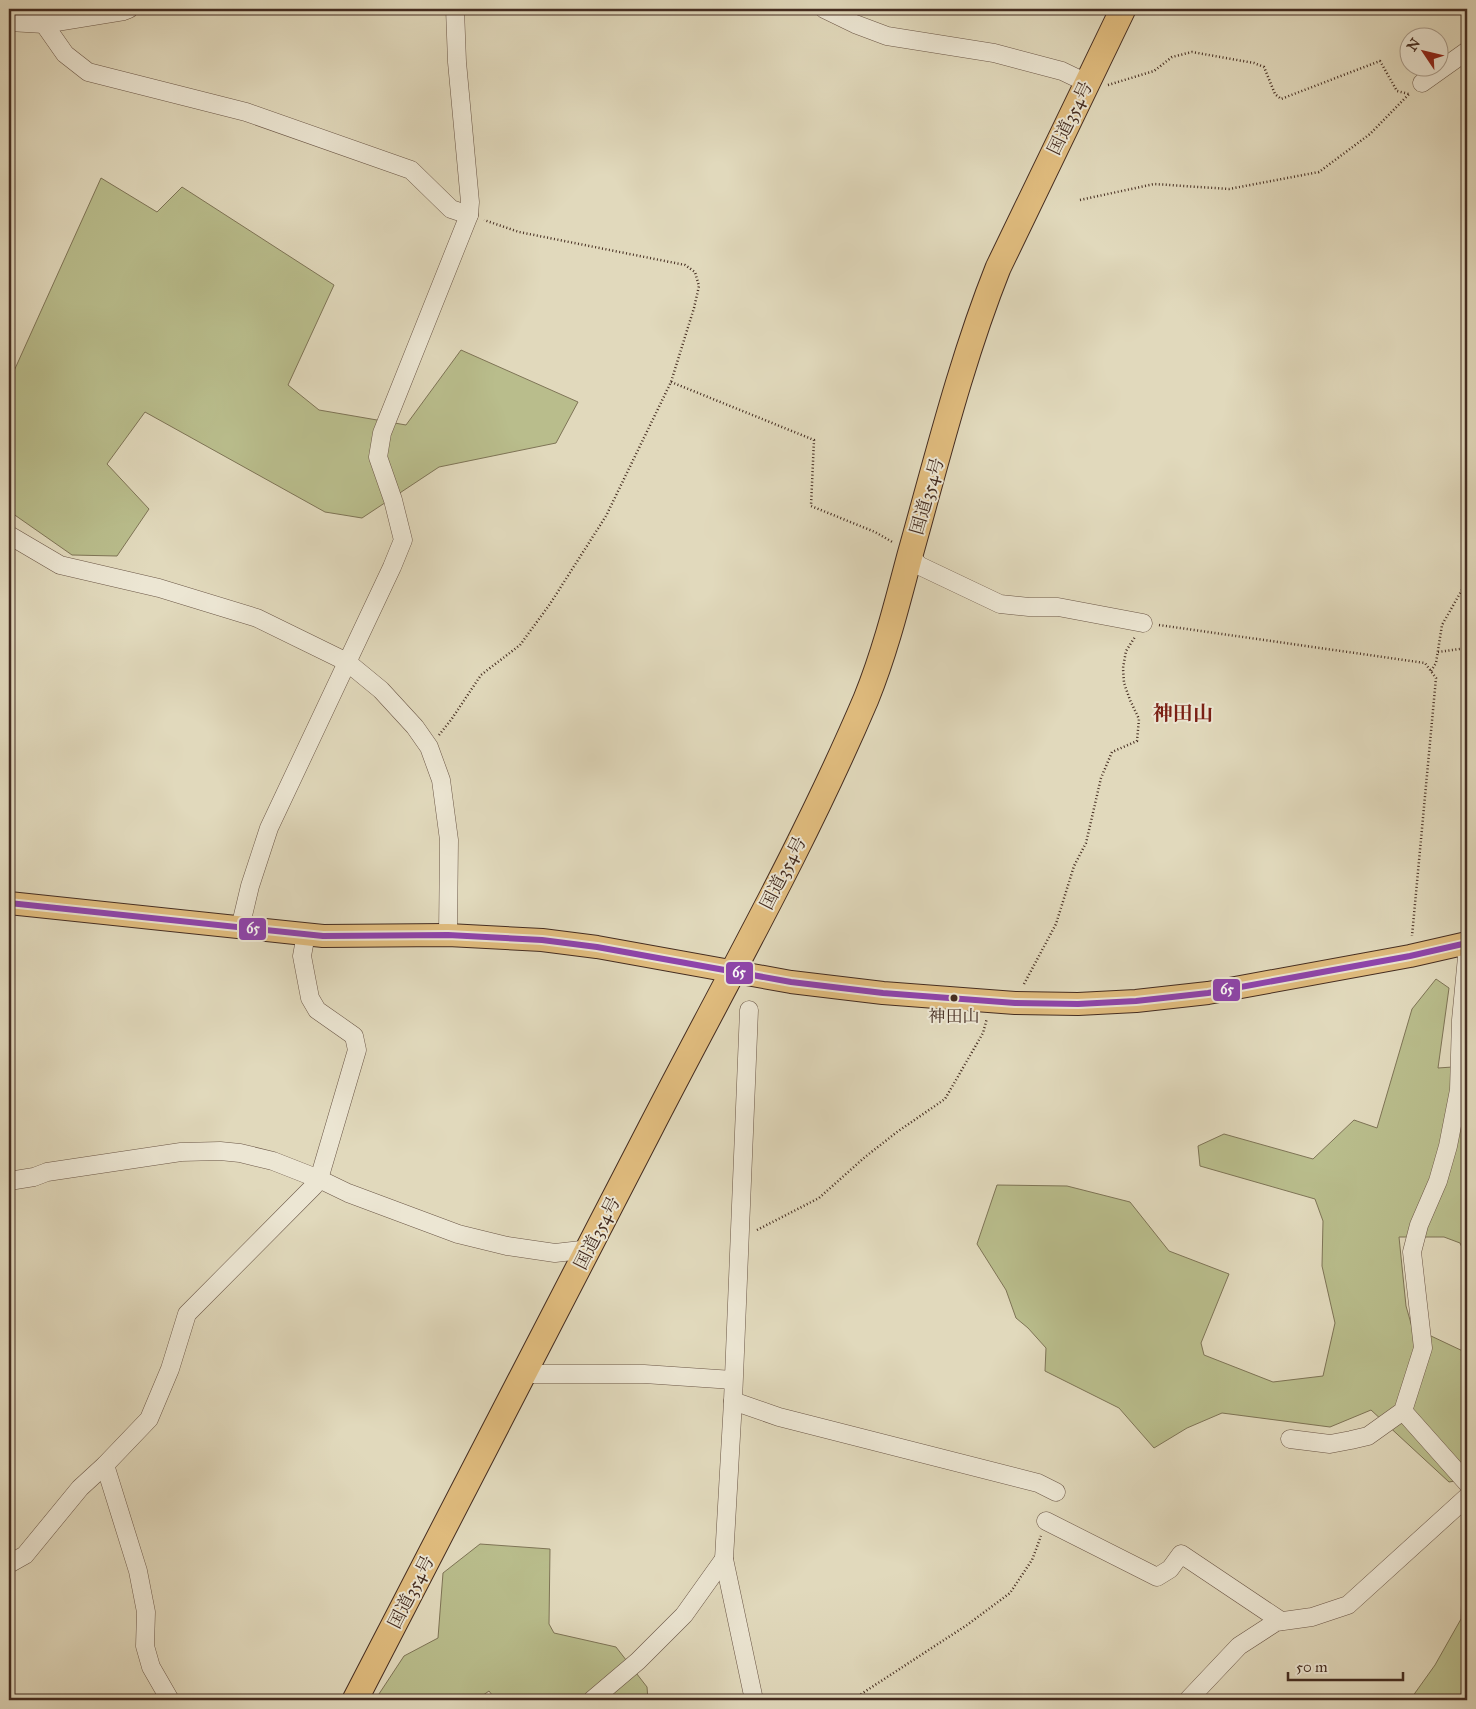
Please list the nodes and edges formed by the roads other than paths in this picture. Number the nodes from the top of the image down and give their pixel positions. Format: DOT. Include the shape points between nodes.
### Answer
graph roads {
  1 [pos="128,9"];
  2 [pos="455,9"];
  3 [pos="824,9"];
  4 [pos="1123,9"];
  5 [pos="9,22"];
  6 [pos="44,24"];
  7 [pos="1467,51"];
  8 [pos="1087,83"];
  9 [pos="1422,83"];
  10 [pos="469,215"];
  11 [pos="9,535"];
  12 [pos="910,557"];
  13 [pos="1143,623"];
  14 [pos="347,662"];
  15 [pos="9,902"];
  16 [pos="240,928"];
  17 [pos="306,934"];
  18 [pos="448,935"];
  19 [pos="1465,943"];
  20 [pos="733,971"];
  21 [pos="749,1010"];
  22 [pos="319,1179"];
  23 [pos="9,1181"];
  24 [pos="590,1248"];
  25 [pos="524,1374"];
  26 [pos="733,1380"];
  27 [pos="733,1401"];
  28 [pos="1403,1411"];
  29 [pos="1290,1439"];
  30 [pos="105,1465"];
  31 [pos="1467,1483"];
  32 [pos="1056,1492"];
  33 [pos="1467,1497"];
  34 [pos="1046,1521"];
  35 [pos="724,1559"];
  36 [pos="9,1564"];
  37 [pos="1281,1622"];
  38 [pos="170,1700"];
  39 [pos="355,1700"];
  40 [pos="592,1700"];
  41 [pos="754,1700"];
  42 [pos="1188,1700"];
  1 -- 6 [label="street"];
  2 -- 10 [label="street"];
  3 -- 8 [label="street" via="887,36 994,53 1062,71"];
  4 -- 8 [label="highway, 国道354号"];
  5 -- 6 [label="street"];
  6 -- 10 [label="street" via="65,54 88,72 246,112 411,170 451,209"];
  7 -- 9 [label="street"];
  8 -- 12 [label="highway, 国道354号" via="981,310"];
  10 -- 14 [label="street" via="382,433 378,457 403,540"];
  11 -- 14 [label="street" via="60,565 159,588 257,618"];
  12 -- 13 [label="street" via="920,566 1000,604 1058,607"];
  12 -- 20 [label="highway, 国道354号" via="867,696 812,815"];
  14 -- 16 [label="street" via="269,828"];
  14 -- 18 [label="street" via="381,690 415,727 429,747 442,780 449,840"];
  15 -- 16 [label="main road"];
  16 -- 17 [label="main road"];
  17 -- 18 [label="main road"];
  17 -- 22 [label="street" via="302,956 310,998 317,1010 354,1036 357,1050"];
  18 -- 20 [label="main road" via="551,941"];
  19 -- 20 [label="main road" via="1208,993 1078,1004 992,1002 883,993"];
  19 -- 28 [label="street" via="1467,957 1459,1090 1438,1181 1419,1225 1412,1252 1423,1348"];
  20 -- 24 [label="highway, 国道354号"];
  21 -- 26 [label="street"];
  22 -- 23 [label="street" via="273,1161 220,1151 181,1152 47,1172"];
  22 -- 24 [label="street" via="458,1234 554,1253"];
  22 -- 30 [label="street" via="187,1314 170,1369 149,1419"];
  24 -- 25 [label="highway, 国道354号"];
  25 -- 26 [label="street" via="644,1374"];
  25 -- 39 [label="highway, 国道354号"];
  26 -- 27 [label="street"];
  27 -- 32 [label="street" via="779,1417 1038,1483"];
  27 -- 35 [label="street"];
  28 -- 29 [label="street" via="1368,1436 1330,1444"];
  28 -- 31 [label="street"];
  30 -- 36 [label="street" via="80,1488 25,1555"];
  30 -- 38 [label="street" via="138,1571 146,1612 144,1646 151,1667"];
  33 -- 37 [label="street" via="1348,1605 1312,1617"];
  34 -- 37 [label="street" via="1156,1576 1170,1569 1181,1554"];
  35 -- 40 [label="street" via="684,1615 638,1661"];
  35 -- 41 [label="street"];
  37 -- 42 [label="street" via="1239,1646"];
}
